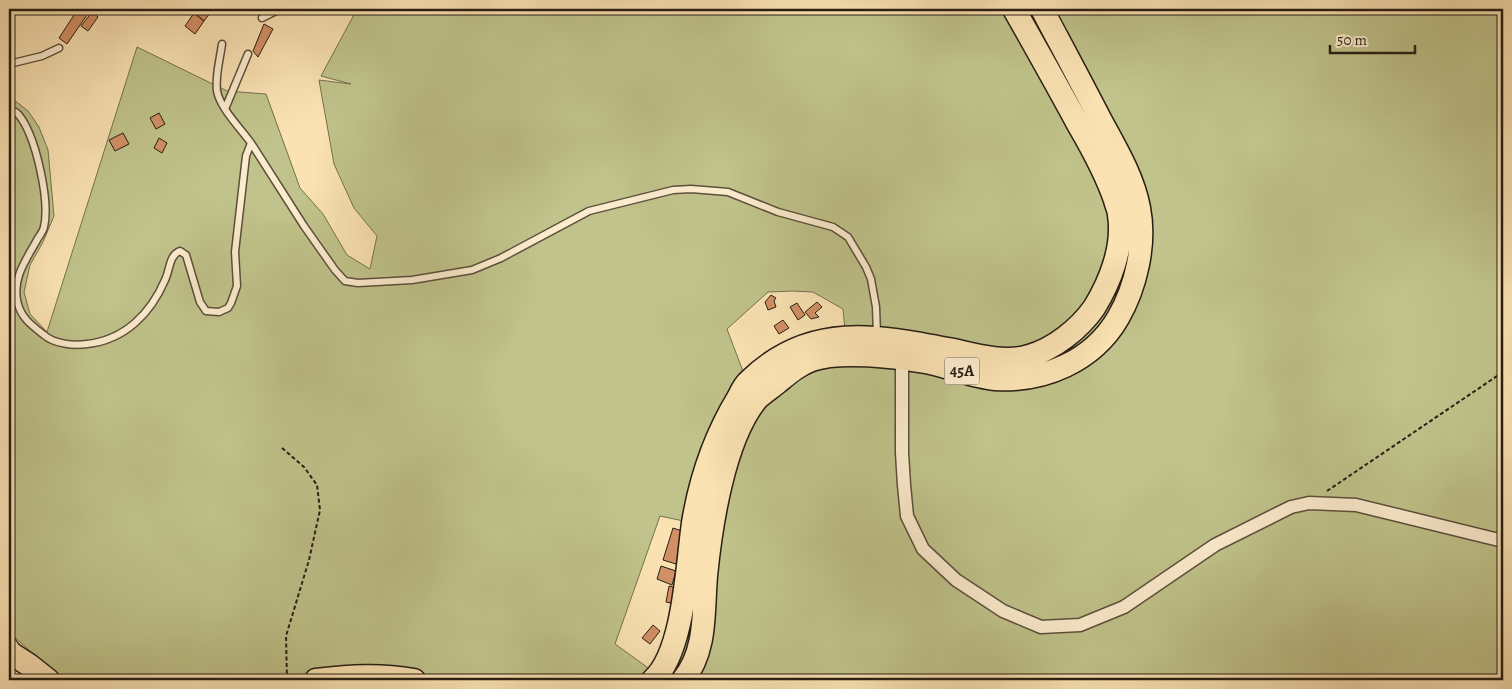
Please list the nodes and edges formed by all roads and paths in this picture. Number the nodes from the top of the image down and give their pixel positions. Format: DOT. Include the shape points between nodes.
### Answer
graph roads {
  1 [pos="280,9"];
  2 [pos="1014,9"];
  3 [pos="1042,9"];
  4 [pos="262,18"];
  5 [pos="222,44"];
  6 [pos="59,48"];
  7 [pos="248,54"];
  8 [pos="9,64"];
  9 [pos="9,108"];
  10 [pos="225,109"];
  11 [pos="251,143"];
  12 [pos="877,338"];
  13 [pos="902,360"];
  14 [pos="1503,372"];
  15 [pos="282,448"];
  16 [pos="1309,503"];
  17 [pos="1503,541"];
  18 [pos="9,637"];
  19 [pos="9,652"];
  20 [pos="42,676"];
  21 [pos="287,680"];
  22 [pos="316,680"];
  23 [pos="414,680"];
  24 [pos="652,680"];
  25 [pos="683,680"];
  1 -- 4 [label="lane"];
  2 -- 12 [label="highway, 45A" via="1108,180 1119,215 1119,243 1113,269 1091,312 1071,333 1051,347 1027,357 993,358"];
  3 -- 13 [label="highway, 45A" via="1129,174 1140,209 1136,276 1124,307 1112,329 1087,354 1062,369 1034,377 994,379"];
  5 -- 10 [label="lane" via="217,91"];
  6 -- 8 [label="lane"];
  7 -- 10 [label="lane"];
  9 -- 11 [label="lane" via="18,114 38,157 45,217 43,229 18,275 19,309 25,319 55,342 100,343 134,326 158,295 172,259 180,251 186,255 200,302 206,311 219,312 228,308 237,286 235,252 246,156"];
  10 -- 11 [label="lane"];
  11 -- 12 [label="lane" via="304,226 345,280 358,283 412,280 472,270 589,211 673,190 728,192 778,212 833,227 848,237 871,279"];
  12 -- 24 [label="highway, 45A" via="846,337 813,342 768,364 747,383 725,418 711,455 693,523 675,642 658,675"];
  13 -- 16 [label="street" via="904,485 908,516 923,549 956,580 1003,611 1041,627 1080,625 1124,607 1214,545 1291,507"];
  13 -- 25 [label="highway, 45A" via="832,355 813,360 796,368 757,399 738,430 727,465 710,542 701,644 690,672"];
  14 -- 16 [label="path"];
  15 -- 21 [label="path" via="304,467 317,485 320,510 286,636"];
  16 -- 17 [label="street" via="1356,505"];
  18 -- 20 [label="lane"];
  19 -- 20 [label="highway"];
  22 -- 23 [label="highway" via="352,676"];
}
